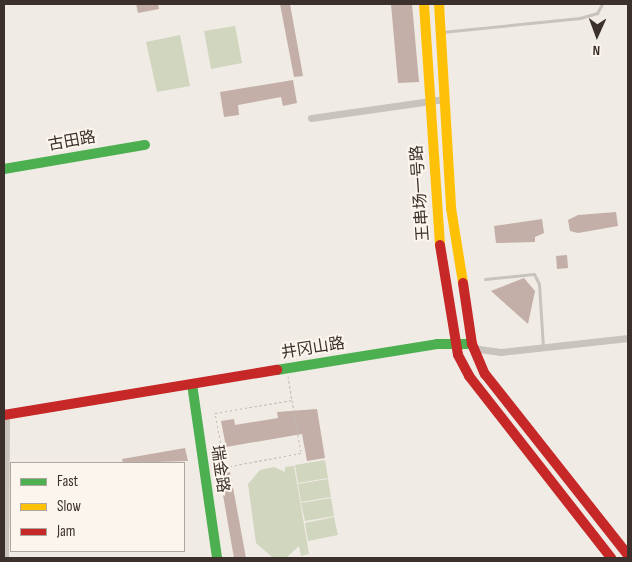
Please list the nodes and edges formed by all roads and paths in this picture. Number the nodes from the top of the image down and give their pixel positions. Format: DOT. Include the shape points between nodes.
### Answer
graph roads {
  1 [pos="424,4"];
  2 [pos="439,4"];
  3 [pos="602,4"];
  4 [pos="441,32"];
  5 [pos="445,99"];
  6 [pos="431,100"];
  7 [pos="311,118"];
  8 [pos="145,145"];
  9 [pos="4,169"];
  10 [pos="485,278"];
  11 [pos="467,317"];
  12 [pos="628,337"];
  13 [pos="456,345"];
  14 [pos="473,346"];
  15 [pos="543,346"];
  16 [pos="287,372"];
  17 [pos="485,374"];
  18 [pos="192,385"];
  19 [pos="292,400"];
  20 [pos="5,417"];
  21 [pos="628,551"];
  22 [pos="628,555"];
  23 [pos="5,558"];
  24 [pos="217,558"];
  25 [pos="613,558"];
  1 -- 6 [label="main road, 王串场一号路"];
  2 -- 4 [label="main road, 王串场一号路"];
  3 -- 4 [label="lane" via="594,15 580,18"];
  4 -- 5 [label="main road, 王串场一号路"];
  5 -- 6 [label="street"];
  5 -- 14 [label="main road, 王串场一号路" via="455,251"];
  6 -- 7 [label="street"];
  6 -- 13 [label="main road, 王串场一号路" via="440,250"];
  8 -- 9 [label="main road, 古田路"];
  10 -- 15 [label="lane" via="534,274 539,284"];
  11 -- 14 [label="main road, 王串场一号路"];
  12 -- 15 [label="street, 井冈山路"];
  13 -- 14 [label="main road, 井冈山路"];
  13 -- 16 [label="main road, 井冈山路"];
  13 -- 18 [label="main road, 井冈山路"];
  13 -- 25 [label="main road, 王串场一号路" via="469,376"];
  14 -- 15 [label="street, 井冈山路" via="501,352"];
  14 -- 17 [label="main road, 王串场一号路"];
  16 -- 18 [label="main road, 井冈山路"];
  16 -- 19 [label="path"];
  17 -- 21 [label="main road, 王串场一号路"];
  17 -- 22 [label="main road, 王串场一号路"];
  18 -- 20 [label="main road, 井冈山路"];
  18 -- 24 [label="main road, 瑞金路"];
  19 -- 19 [label="path" via="301,454 225,467 215,413"];
  20 -- 23 [label="street"];
}
